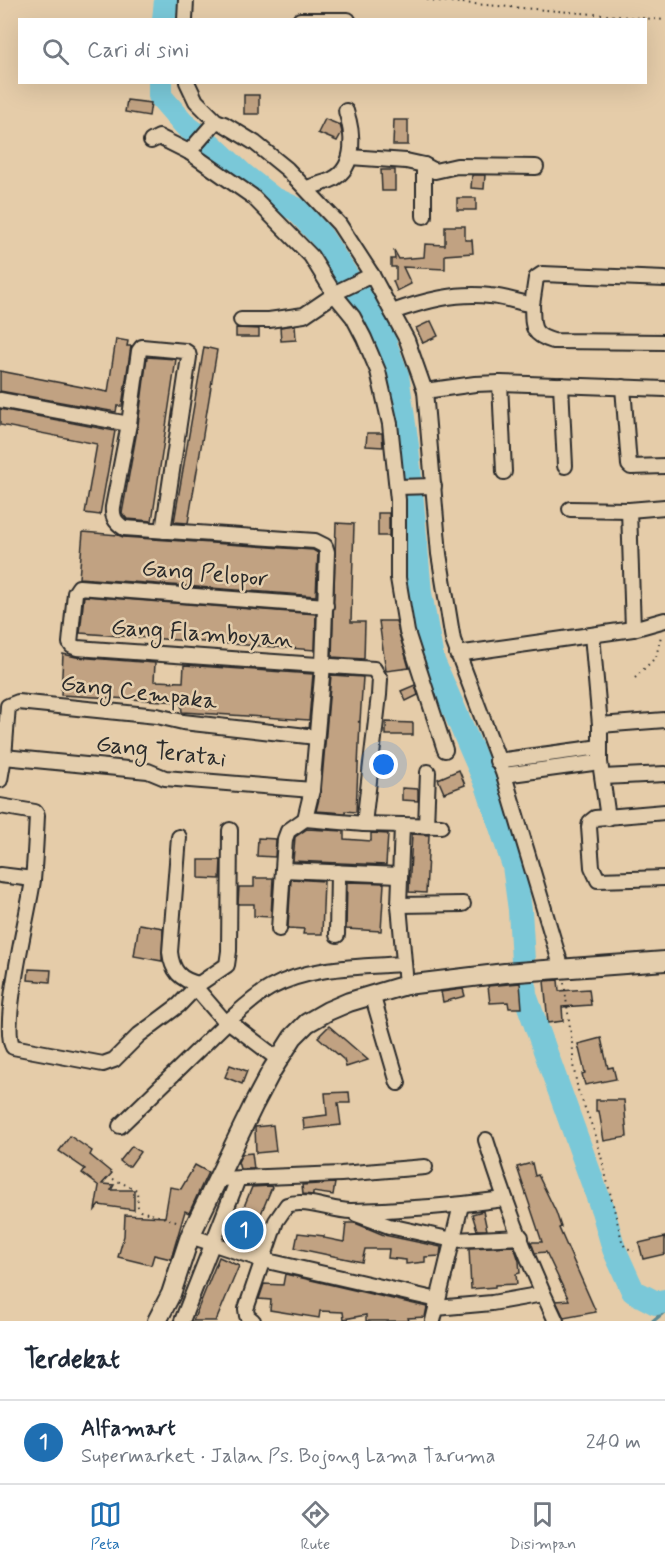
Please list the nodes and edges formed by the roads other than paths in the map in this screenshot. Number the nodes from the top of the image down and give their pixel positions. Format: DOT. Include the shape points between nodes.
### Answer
graph roads {
  1 [pos="186,0"];
  2 [pos="185,18"];
  3 [pos="188,84"];
  4 [pos="346,111"];
  5 [pos="213,125"];
  6 [pos="151,141"];
  7 [pos="191,149"];
  8 [pos="350,157"];
  9 [pos="424,165"];
  10 [pos="536,167"];
  11 [pos="307,188"];
  12 [pos="424,216"];
  13 [pos="368,277"];
  14 [pos="665,279"];
  15 [pos="338,293"];
  16 [pos="532,305"];
  17 [pos="392,312"];
  18 [pos="241,320"];
  19 [pos="665,342"];
  20 [pos="500,383"];
  21 [pos="561,385"];
  22 [pos="623,387"];
  23 [pos="665,389"];
  24 [pos="424,390"];
  25 [pos="0,400"];
  26 [pos="129,424"];
  27 [pos="565,466"];
  28 [pos="665,466"];
  29 [pos="504,472"];
  30 [pos="428,486"];
  31 [pos="400,487"];
  32 [pos="665,507"];
  33 [pos="570,509"];
  34 [pos="629,510"];
  35 [pos="163,531"];
  36 [pos="326,606"];
  37 [pos="664,620"];
  38 [pos="633,629"];
  39 [pos="592,635"];
  40 [pos="77,648"];
  41 [pos="458,654"];
  42 [pos="323,665"];
  43 [pos="665,721"];
  44 [pos="600,725"];
  45 [pos="316,737"];
  46 [pos="445,750"];
  47 [pos="600,754"];
  48 [pos="4,758"];
  49 [pos="497,761"];
  50 [pos="428,772"];
  51 [pos="665,774"];
  52 [pos="504,775"];
  53 [pos="603,777"];
  54 [pos="0,780"];
  55 [pos="312,790"];
  56 [pos="0,806"];
  57 [pos="665,812"];
  58 [pos="608,818"];
  59 [pos="305,819"];
  60 [pos="364,824"];
  61 [pos="402,826"];
  62 [pos="231,830"];
  63 [pos="179,837"];
  64 [pos="283,870"];
  65 [pos="338,872"];
  66 [pos="0,875"];
  67 [pos="399,875"];
  68 [pos="665,878"];
  69 [pos="33,879"];
  70 [pos="463,904"];
  71 [pos="399,905"];
  72 [pos="279,929"];
  73 [pos="337,935"];
  74 [pos="665,961"];
  75 [pos="404,964"];
  76 [pos="557,970"];
  77 [pos="406,985"];
  78 [pos="198,986"];
  79 [pos="372,994"];
  80 [pos="227,1022"];
  81 [pos="279,1060"];
  82 [pos="398,1083"];
  83 [pos="120,1126"];
  84 [pos="486,1140"];
  85 [pos="425,1167"];
  86 [pos="219,1179"];
  87 [pos="238,1179"];
  88 [pos="504,1199"];
  89 [pos="461,1205"];
  90 [pos="348,1211"];
  91 [pos="192,1232"];
  92 [pos="521,1237"];
  93 [pos="453,1240"];
  94 [pos="211,1243"];
  95 [pos="263,1260"];
  96 [pos="543,1294"];
  97 [pos="435,1310"];
  98 [pos="157,1321"];
  99 [pos="182,1321"];
  100 [pos="253,1321"];
  101 [pos="556,1321"];
  1 -- 2 [label="street"];
  3 -- 5 [label="street"];
  4 -- 8 [label="street"];
  5 -- 7 [label="street"];
  5 -- 11 [label="street" via="255,143"];
  6 -- 7 [label="street" via="159,137"];
  7 -- 15 [label="street" via="252,196 311,256"];
  8 -- 9 [label="street"];
  8 -- 11 [label="street" via="339,175"];
  9 -- 10 [label="street" via="435,171 457,166"];
  9 -- 12 [label="street"];
  11 -- 13 [label="street" via="339,224"];
  13 -- 15 [label="street"];
  13 -- 17 [label="street"];
  14 -- 16 [label="street" via="542,274 536,278"];
  15 -- 18 [label="street" via="304,315"];
  15 -- 31 [label="street" via="378,371"];
  16 -- 17 [label="street" via="491,296 461,296 424,301"];
  16 -- 19 [label="street" via="533,329 540,337 553,341"];
  17 -- 24 [label="street" via="407,340"];
  20 -- 21 [label="street"];
  20 -- 24 [label="street"];
  20 -- 29 [label="street"];
  21 -- 22 [label="street"];
  21 -- 27 [label="street"];
  22 -- 23 [label="street"];
  22 -- 28 [label="street" via="629,465"];
  24 -- 30 [label="street"];
  25 -- 26 [label="street"];
  26 -- 35 [label="street" via="114,520 124,528"];
  26 -- 35 [label="street" via="142,347 188,353"];
  30 -- 31 [label="street"];
  30 -- 41 [label="street"];
  31 -- 46 [label="street" via="398,578 405,623"];
  32 -- 34 [label="street"];
  33 -- 34 [label="street"];
  34 -- 38 [label="street"];
  35 -- 36 [label="street" via="315,541 325,546 327,552"];
  36 -- 40 [label="street, Gang Pelopor" via="81,587 75,593 70,643"];
  36 -- 42 [label="street"];
  37 -- 38 [label="street"];
  38 -- 39 [label="street"];
  39 -- 41 [label="street"];
  39 -- 44 [label="street"];
  40 -- 42 [label="street, Gang Flamboyan"];
  41 -- 49 [label="street"];
  42 -- 45 [label="street"];
  42 -- 60 [label="street, Gang Flamboyan" via="374,669 380,679"];
  43 -- 44 [label="street"];
  44 -- 47 [label="street"];
  45 -- 48 [label="street, Gang Cempaka" via="18,702 8,706"];
  45 -- 55 [label="street"];
  47 -- 49 [label="street"];
  47 -- 52 [label="street"];
  47 -- 53 [label="street"];
  48 -- 54 [label="street"];
  48 -- 55 [label="street, Gang Teratai" via="148,771 165,778"];
  49 -- 52 [label="street"];
  50 -- 61 [label="street" via="433,826"];
  51 -- 53 [label="street"];
  52 -- 76 [label="street"];
  53 -- 58 [label="street"];
  55 -- 59 [label="street"];
  56 -- 69 [label="street" via="37,815"];
  57 -- 58 [label="street"];
  58 -- 68 [label="street" via="592,820 589,827 592,867 598,880"];
  59 -- 60 [label="street"];
  59 -- 64 [label="street" via="288,831"];
  60 -- 61 [label="street"];
  61 -- 67 [label="street"];
  62 -- 78 [label="street" via="229,957 227,965"];
  63 -- 78 [label="street" via="171,963 180,976"];
  64 -- 65 [label="street"];
  64 -- 72 [label="street"];
  65 -- 67 [label="street"];
  65 -- 73 [label="street"];
  66 -- 69 [label="street"];
  67 -- 71 [label="street"];
  69 -- 78 [label="street" via="13,981 8,1033 13,1047 106,1064"];
  70 -- 71 [label="street"];
  71 -- 75 [label="street"];
  74 -- 76 [label="main road"];
  75 -- 77 [label="street"];
  75 -- 80 [label="street" via="309,973 269,988"];
  76 -- 77 [label="main road"];
  77 -- 79 [label="main road"];
  78 -- 80 [label="street"];
  79 -- 81 [label="main road" via="307,1023"];
  79 -- 82 [label="street"];
  80 -- 81 [label="street"];
  80 -- 83 [label="street"];
  81 -- 86 [label="main road"];
  84 -- 88 [label="street"];
  85 -- 87 [label="street"];
  86 -- 87 [label="street"];
  86 -- 91 [label="main road"];
  87 -- 94 [label="street"];
  88 -- 89 [label="street"];
  88 -- 92 [label="street"];
  89 -- 90 [label="street"];
  89 -- 93 [label="street"];
  90 -- 93 [label="street" via="389,1226"];
  90 -- 95 [label="street" via="287,1205 276,1221"];
  91 -- 94 [label="street"];
  91 -- 98 [label="main road" via="171,1294"];
  92 -- 93 [label="street"];
  92 -- 96 [label="street"];
  93 -- 97 [label="street"];
  94 -- 95 [label="street"];
  94 -- 99 [label="street"];
  95 -- 97 [label="street"];
  95 -- 100 [label="street" via="246,1309"];
  96 -- 97 [label="street"];
  96 -- 101 [label="street"];
}
